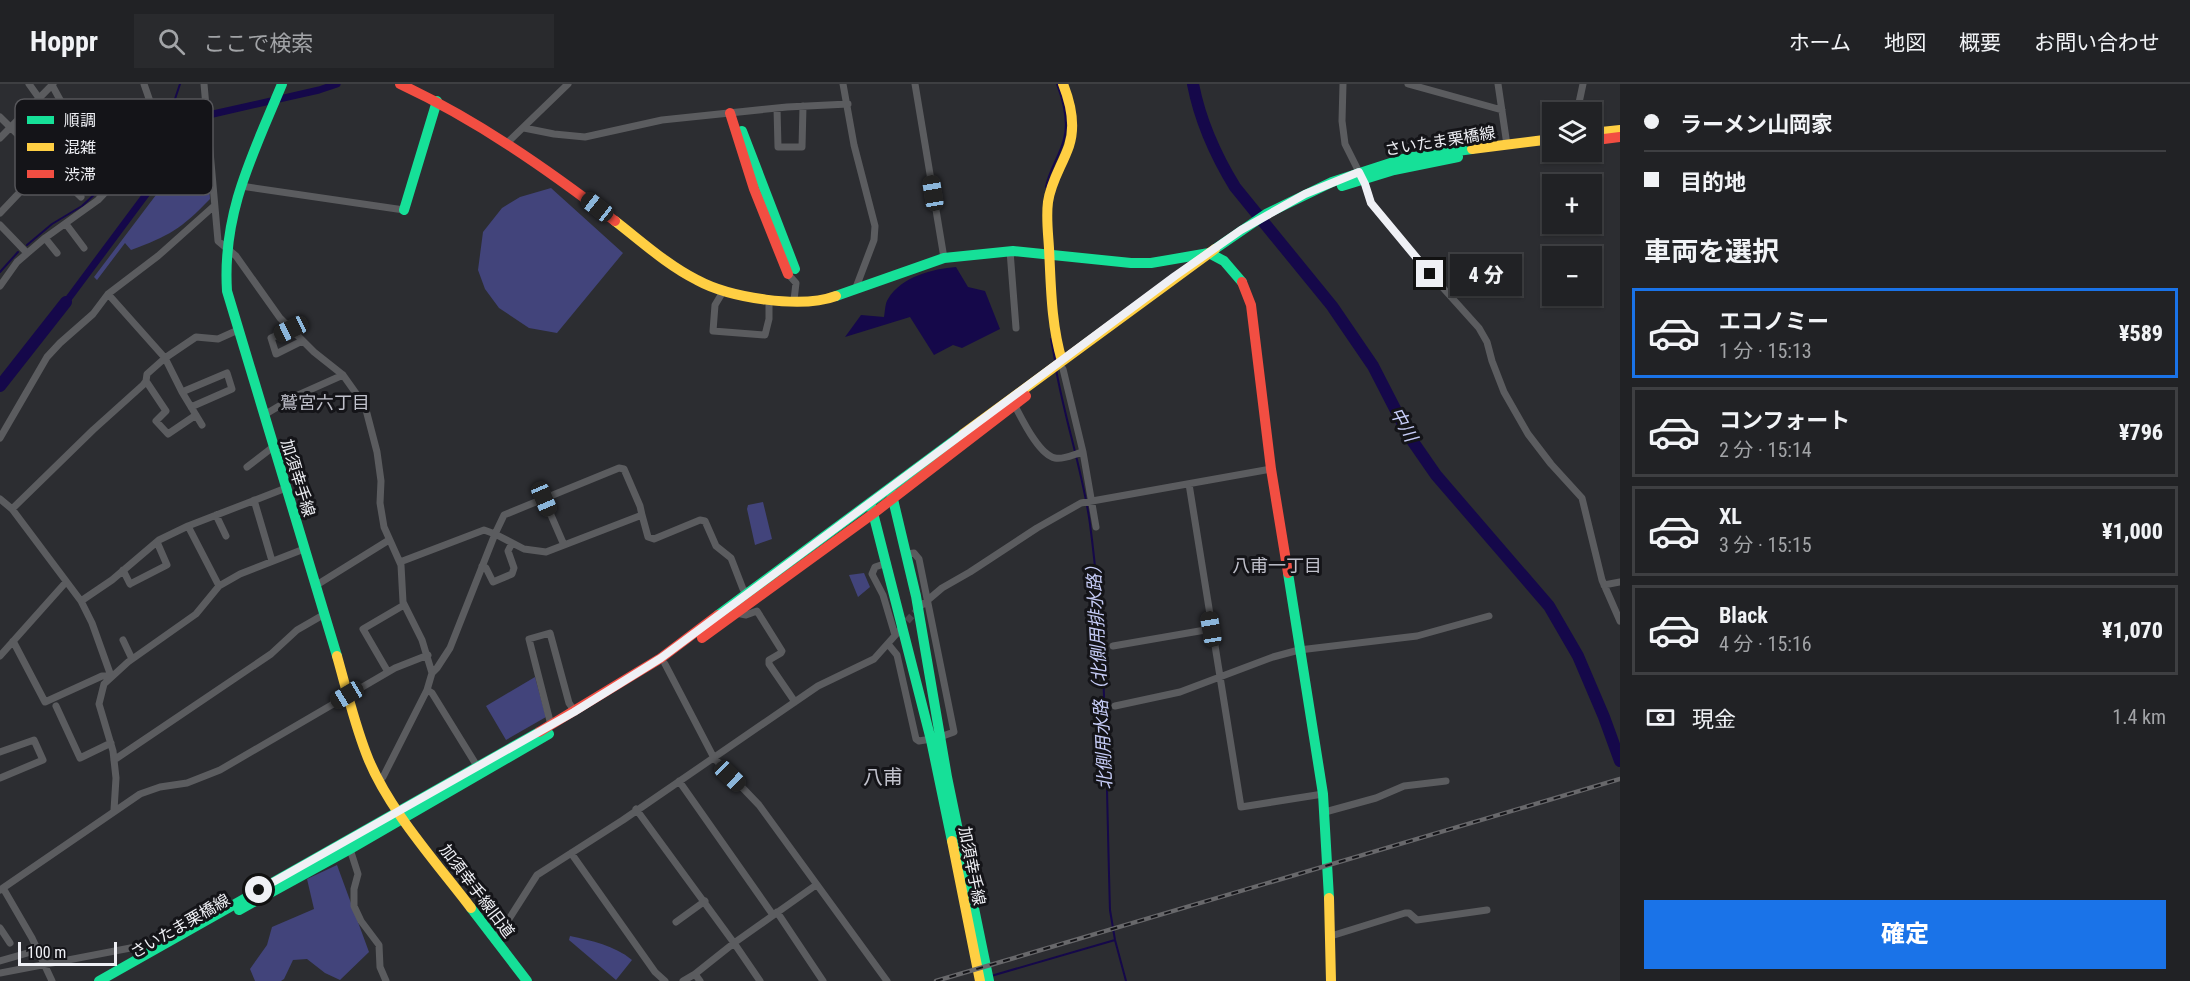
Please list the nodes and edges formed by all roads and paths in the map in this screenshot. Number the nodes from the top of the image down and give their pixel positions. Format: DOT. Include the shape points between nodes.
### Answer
graph roads {
  1 [pos="30,84"];
  2 [pos="144,84"];
  3 [pos="204,84"];
  4 [pos="282,84"];
  5 [pos="400,84"];
  6 [pos="568,84"];
  7 [pos="843,84"];
  8 [pos="915,84"];
  9 [pos="1063,84"];
  10 [pos="1343,84"];
  11 [pos="1408,84"];
  12 [pos="1498,84"];
  13 [pos="1582,84"];
  14 [pos="53,85"];
  15 [pos="39,98"];
  16 [pos="60,99"];
  17 [pos="149,99"];
  18 [pos="205,99"];
  19 [pos="437,101"];
  20 [pos="1579,102"];
  21 [pos="848,104"];
  22 [pos="803,106"];
  23 [pos="777,108"];
  24 [pos="1502,110"];
  25 [pos="733,113"];
  26 [pos="0,117"];
  27 [pos="15,123"];
  28 [pos="10,128"];
  29 [pos="524,128"];
  30 [pos="1620,130"];
  31 [pos="1602,132"];
  32 [pos="15,133"];
  33 [pos="1620,137"];
  34 [pos="0,138"];
  35 [pos="1542,140"];
  36 [pos="1602,140"];
  37 [pos="507,143"];
  38 [pos="1507,145"];
  39 [pos="1542,146"];
  40 [pos="1360,176"];
  41 [pos="241,186"];
  42 [pos="213,192"];
  43 [pos="18,195"];
  44 [pos="79,195"];
  45 [pos="103,195"];
  46 [pos="81,197"];
  47 [pos="214,206"];
  48 [pos="404,210"];
  49 [pos="0,213"];
  50 [pos="66,224"];
  51 [pos="0,225"];
  52 [pos="45,238"];
  53 [pos="226,246"];
  54 [pos="84,248"];
  55 [pos="1010,251"];
  56 [pos="27,253"];
  57 [pos="57,253"];
  58 [pos="1212,254"];
  59 [pos="1046,255"];
  60 [pos="944,258"];
  61 [pos="792,272"];
  62 [pos="0,286"];
  63 [pos="724,290"];
  64 [pos="855,290"];
  65 [pos="108,294"];
  66 [pos="769,299"];
  67 [pos="794,300"];
  68 [pos="1016,328"];
  69 [pos="291,329"];
  70 [pos="238,330"];
  71 [pos="302,340"];
  72 [pos="165,358"];
  73 [pos="1058,368"];
  74 [pos="343,375"];
  75 [pos="146,381"];
  76 [pos="182,392"];
  77 [pos="1015,406"];
  78 [pos="191,407"];
  79 [pos="196,415"];
  80 [pos="264,415"];
  81 [pos="202,425"];
  82 [pos="0,438"];
  83 [pos="273,447"];
  84 [pos="1083,452"];
  85 [pos="247,467"];
  86 [pos="1271,469"];
  87 [pos="1189,484"];
  88 [pos="285,488"];
  89 [pos="891,493"];
  90 [pos="0,499"];
  91 [pos="544,499"];
  92 [pos="254,500"];
  93 [pos="1087,502"];
  94 [pos="872,508"];
  95 [pos="12,509"];
  96 [pos="216,515"];
  97 [pos="642,515"];
  98 [pos="188,526"];
  99 [pos="1096,527"];
  100 [pos="495,534"];
  101 [pos="226,536"];
  102 [pos="389,540"];
  103 [pos="157,542"];
  104 [pos="512,543"];
  105 [pos="564,545"];
  106 [pos="304,549"];
  107 [pos="907,554"];
  108 [pos="272,561"];
  109 [pos="400,562"];
  110 [pos="886,563"];
  111 [pos="482,566"];
  112 [pos="123,570"];
  113 [pos="66,582"];
  114 [pos="1620,582"];
  115 [pos="1604,585"];
  116 [pos="219,586"];
  117 [pos="315,586"];
  118 [pos="748,594"];
  119 [pos="81,601"];
  120 [pos="924,602"];
  121 [pos="404,605"];
  122 [pos="733,611"];
  123 [pos="323,615"];
  124 [pos="1489,616"];
  125 [pos="1620,621"];
  126 [pos="1211,629"];
  127 [pos="123,640"];
  128 [pos="13,641"];
  129 [pos="888,644"];
  130 [pos="1113,646"];
  131 [pos="1299,650"];
  132 [pos="428,655"];
  133 [pos="0,656"];
  134 [pos="132,659"];
  135 [pos="665,664"];
  136 [pos="388,672"];
  137 [pos="432,673"];
  138 [pos="111,676"];
  139 [pos="1220,677"];
  140 [pos="427,690"];
  141 [pos="347,695"];
  142 [pos="795,702"];
  143 [pos="56,706"];
  144 [pos="1115,706"];
  145 [pos="574,712"];
  146 [pos="551,725"];
  147 [pos="936,738"];
  148 [pos="111,743"];
  149 [pos="0,752"];
  150 [pos="714,758"];
  151 [pos="114,760"];
  152 [pos="477,766"];
  153 [pos="0,778"];
  154 [pos="378,780"];
  155 [pos="678,781"];
  156 [pos="1446,781"];
  157 [pos="1323,794"];
  158 [pos="636,809"];
  159 [pos="114,810"];
  160 [pos="1325,812"];
  161 [pos="400,815"];
  162 [pos="350,849"];
  163 [pos="571,853"];
  164 [pos="960,862"];
  165 [pos="816,885"];
  166 [pos="2,889"];
  167 [pos="705,902"];
  168 [pos="1487,910"];
  169 [pos="775,913"];
  170 [pos="676,922"];
  171 [pos="0,928"];
  172 [pos="1331,936"];
  173 [pos="495,941"];
  174 [pos="10,943"];
  175 [pos="734,943"];
  176 [pos="161,947"];
  177 [pos="38,950"];
  178 [pos="0,961"];
  179 [pos="45,966"];
  180 [pos="0,973"];
  181 [pos="695,974"];
  182 [pos="52,981"];
  183 [pos="99,981"];
  184 [pos="114,981"];
  185 [pos="386,981"];
  186 [pos="527,981"];
  187 [pos="665,981"];
  188 [pos="683,981"];
  189 [pos="700,981"];
  190 [pos="760,981"];
  191 [pos="823,981"];
  192 [pos="887,981"];
  193 [pos="980,981"];
  194 [pos="989,981"];
  195 [pos="1331,981"];
  1 -- 15 [label="street"];
  2 -- 17 [label="street"];
  3 -- 18 [label="street"];
  4 -- 41 [label="main road, 加須幸手線"];
  5 -- 19 [label="main road"];
  6 -- 29 [label="street"];
  7 -- 21 [label="street"];
  8 -- 60 [label="street"];
  9 -- 59 [label="main road" via="1073,124 1048,200"];
  10 -- 40 [label="street" via="1345,144"];
  11 -- 24 [label="street"];
  12 -- 24 [label="street"];
  13 -- 20 [label="street"];
  14 -- 15 [label="street"];
  14 -- 16 [label="street"];
  19 -- 37 [label="main road"];
  19 -- 48 [label="main road"];
  21 -- 22 [label="street"];
  21 -- 64 [label="street" via="854,145 875,226 874,240"];
  22 -- 23 [label="street"];
  22 -- 23 [label="street" via="802,147 778,147"];
  23 -- 25 [label="street"];
  24 -- 38 [label="street"];
  25 -- 29 [label="street" via="662,120 585,137"];
  25 -- 61 [label="main road" via="754,189"];
  26 -- 28 [label="street"];
  27 -- 28 [label="street"];
  28 -- 32 [label="street"];
  28 -- 34 [label="street"];
  29 -- 37 [label="street"];
  30 -- 31 [label="main road"];
  33 -- 36 [label="main road"];
  35 -- 38 [label="main road, さいたま栗橋線"];
  37 -- 63 [label="main road" via="696,280"];
  38 -- 40 [label="main road, さいたま栗橋線" via="1406,158"];
  39 -- 40 [label="main road, さいたま栗橋線" via="1456,157"];
  40 -- 58 [label="main road, さいたま栗橋線" via="1281,210"];
  40 -- 115 [label="street" via="1374,207 1479,328 1501,384 1528,434 1582,498"];
  41 -- 48 [label="street"];
  41 -- 53 [label="main road, 加須幸手線"];
  42 -- 47 [label="street"];
  43 -- 49 [label="street"];
  44 -- 46 [label="street"];
  45 -- 50 [label="street"];
  47 -- 53 [label="street" via="218,241"];
  47 -- 65 [label="street"];
  50 -- 52 [label="street"];
  50 -- 54 [label="street"];
  51 -- 56 [label="street"];
  52 -- 56 [label="street"];
  52 -- 57 [label="street"];
  53 -- 69 [label="street"];
  53 -- 70 [label="main road, 加須幸手線" via="225,277"];
  55 -- 59 [label="main road"];
  55 -- 60 [label="main road"];
  55 -- 68 [label="street"];
  56 -- 62 [label="street"];
  58 -- 59 [label="main road" via="1151,263"];
  58 -- 73 [label="main road, さいたま栗橋線"];
  58 -- 86 [label="main road" via="1237,273 1248,293"];
  59 -- 73 [label="main road"];
  60 -- 64 [label="main road"];
  61 -- 67 [label="street" via="796,283"];
  63 -- 66 [label="main road"];
  63 -- 66 [label="street" via="714,305 713,331 765,335 770,319"];
  64 -- 67 [label="main road" via="831,298"];
  65 -- 72 [label="street"];
  65 -- 82 [label="street" via="93,314 47,357"];
  66 -- 67 [label="main road"];
  69 -- 71 [label="street"];
  69 -- 71 [label="street" via="271,338 276,354"];
  70 -- 72 [label="street" via="218,339 196,337"];
  70 -- 80 [label="main road, 加須幸手線"];
  71 -- 74 [label="street"];
  72 -- 75 [label="street" via="147,374"];
  72 -- 76 [label="street"];
  73 -- 77 [label="main road, さいたま栗橋線"];
  73 -- 84 [label="street"];
  73 -- 89 [label="main road, さいたま栗橋線"];
  74 -- 80 [label="street"];
  74 -- 102 [label="street" via="365,406 377,452 380,503"];
  75 -- 79 [label="street" via="166,411 156,420 168,434"];
  75 -- 95 [label="street"];
  76 -- 78 [label="street"];
  76 -- 78 [label="street" via="227,373 232,389"];
  77 -- 84 [label="street" via="1035,441 1049,456 1065,458"];
  77 -- 89 [label="main road, さいたま栗橋線"];
  78 -- 79 [label="street"];
  79 -- 81 [label="street"];
  80 -- 83 [label="main road, 加須幸手線"];
  83 -- 85 [label="street"];
  83 -- 88 [label="main road, 加須幸手線"];
  84 -- 93 [label="street"];
  86 -- 87 [label="street"];
  86 -- 131 [label="main road"];
  87 -- 93 [label="street"];
  87 -- 126 [label="street"];
  88 -- 92 [label="street"];
  88 -- 106 [label="main road, 加須幸手線"];
  89 -- 94 [label="main road, さいたま栗橋線"];
  89 -- 107 [label="main road"];
  90 -- 95 [label="street"];
  91 -- 97 [label="street" via="619,468 624,469"];
  91 -- 100 [label="street" via="504,515"];
  91 -- 105 [label="street"];
  92 -- 96 [label="street"];
  92 -- 108 [label="street"];
  93 -- 99 [label="street"];
  93 -- 120 [label="street" via="1037,528"];
  94 -- 110 [label="main road"];
  94 -- 118 [label="main road, さいたま栗橋線"];
  94 -- 122 [label="main road, さいたま栗橋線"];
  95 -- 113 [label="street"];
  96 -- 98 [label="street"];
  96 -- 101 [label="street"];
  97 -- 105 [label="street"];
  97 -- 118 [label="street" via="648,537 654,539 705,521 716,546 730,558"];
  98 -- 103 [label="street"];
  98 -- 116 [label="street"];
  100 -- 104 [label="street"];
  100 -- 109 [label="street" via="484,530"];
  100 -- 111 [label="street"];
  102 -- 109 [label="street"];
  102 -- 117 [label="street"];
  103 -- 112 [label="street"];
  103 -- 112 [label="street" via="167,565 130,584"];
  104 -- 105 [label="street" via="546,552"];
  104 -- 111 [label="street" via="508,551 512,574 493,582"];
  106 -- 108 [label="street"];
  106 -- 117 [label="main road, 加須幸手線"];
  107 -- 120 [label="street" via="919,559"];
  107 -- 147 [label="main road"];
  108 -- 116 [label="street"];
  109 -- 121 [label="street"];
  110 -- 129 [label="street" via="875,567 872,574 897,633"];
  110 -- 147 [label="main road"];
  111 -- 137 [label="street" via="450,648"];
  112 -- 119 [label="street"];
  113 -- 119 [label="street"];
  113 -- 128 [label="street"];
  114 -- 115 [label="street"];
  115 -- 125 [label="street"];
  116 -- 134 [label="street" via="196,614"];
  117 -- 123 [label="main road, 加須幸手線"];
  118 -- 122 [label="main road, さいたま栗橋線"];
  119 -- 138 [label="street"];
  120 -- 147 [label="street" via="954,732"];
  121 -- 132 [label="street"];
  121 -- 136 [label="street" via="363,629"];
  122 -- 135 [label="main road, さいたま栗橋線"];
  122 -- 142 [label="street" via="746,615 758,611 782,651 768,662"];
  122 -- 145 [label="main road, さいたま栗橋線"];
  123 -- 141 [label="main road, 加須幸手線"];
  123 -- 151 [label="street"];
  124 -- 131 [label="street" via="1417,636"];
  126 -- 130 [label="street"];
  126 -- 139 [label="street"];
  127 -- 134 [label="street"];
  128 -- 133 [label="street"];
  128 -- 138 [label="street" via="45,702 102,676"];
  129 -- 142 [label="street" via="874,659 818,686"];
  129 -- 147 [label="street" via="897,655 916,739"];
  131 -- 139 [label="street"];
  131 -- 157 [label="main road"];
  132 -- 136 [label="street"];
  132 -- 137 [label="street"];
  134 -- 138 [label="street"];
  135 -- 150 [label="street"];
  135 -- 161 [label="main road, さいたま栗橋線"];
  136 -- 141 [label="street"];
  137 -- 140 [label="street"];
  138 -- 148 [label="street" via="104,684 99,704"];
  139 -- 144 [label="street" via="1180,692"];
  139 -- 157 [label="street" via="1242,807"];
  140 -- 152 [label="street"];
  140 -- 154 [label="street"];
  141 -- 154 [label="main road, 加須幸手線"];
  141 -- 159 [label="street" via="220,770 187,783 146,791"];
  142 -- 150 [label="street"];
  143 -- 148 [label="street" via="80,758"];
  145 -- 146 [label="main road, さいたま栗橋線"];
  145 -- 146 [label="street" via="550,633 529,639"];
  146 -- 152 [label="main road, さいたま栗橋線"];
  147 -- 164 [label="main road, 加須幸手線" via="947,777"];
  147 -- 164 [label="main road, 加須幸手線" via="935,757"];
  148 -- 151 [label="street"];
  149 -- 153 [label="street" via="34,740 43,760"];
  150 -- 155 [label="street"];
  150 -- 165 [label="street" via="759,805"];
  151 -- 159 [label="street"];
  152 -- 161 [label="main road, さいたま栗橋線"];
  154 -- 161 [label="main road, 加須幸手線"];
  155 -- 158 [label="street"];
  155 -- 169 [label="street"];
  156 -- 160 [label="street" via="1404,786"];
  157 -- 160 [label="main road"];
  158 -- 163 [label="street"];
  158 -- 167 [label="street"];
  159 -- 166 [label="street"];
  160 -- 172 [label="main road"];
  161 -- 162 [label="main road, さいたま栗橋線"];
  161 -- 173 [label="main road, 加須幸手線旧道"];
  161 -- 176 [label="main road, さいたま栗橋線"];
  162 -- 184 [label="main road, さいたま栗橋線"];
  162 -- 185 [label="street" via="358,874 354,906 379,945 380,967"];
  163 -- 173 [label="street" via="537,875"];
  163 -- 187 [label="street"];
  164 -- 193 [label="main road, 加須幸手線"];
  164 -- 194 [label="main road, 加須幸手線"];
  165 -- 169 [label="street"];
  165 -- 192 [label="street"];
  166 -- 177 [label="street"];
  167 -- 170 [label="street"];
  167 -- 175 [label="street"];
  168 -- 172 [label="street" via="1417,920 1405,913"];
  169 -- 175 [label="street"];
  169 -- 191 [label="street"];
  171 -- 174 [label="street"];
  172 -- 195 [label="main road"];
  173 -- 186 [label="main road, 加須幸手線旧道"];
  175 -- 181 [label="street"];
  175 -- 190 [label="street"];
  176 -- 179 [label="street" via="146,945"];
  176 -- 183 [label="main road, さいたま栗橋線"];
  177 -- 178 [label="street"];
  177 -- 179 [label="street"];
  179 -- 180 [label="street"];
  179 -- 182 [label="street"];
  181 -- 188 [label="street"];
  181 -- 189 [label="street"];
}
